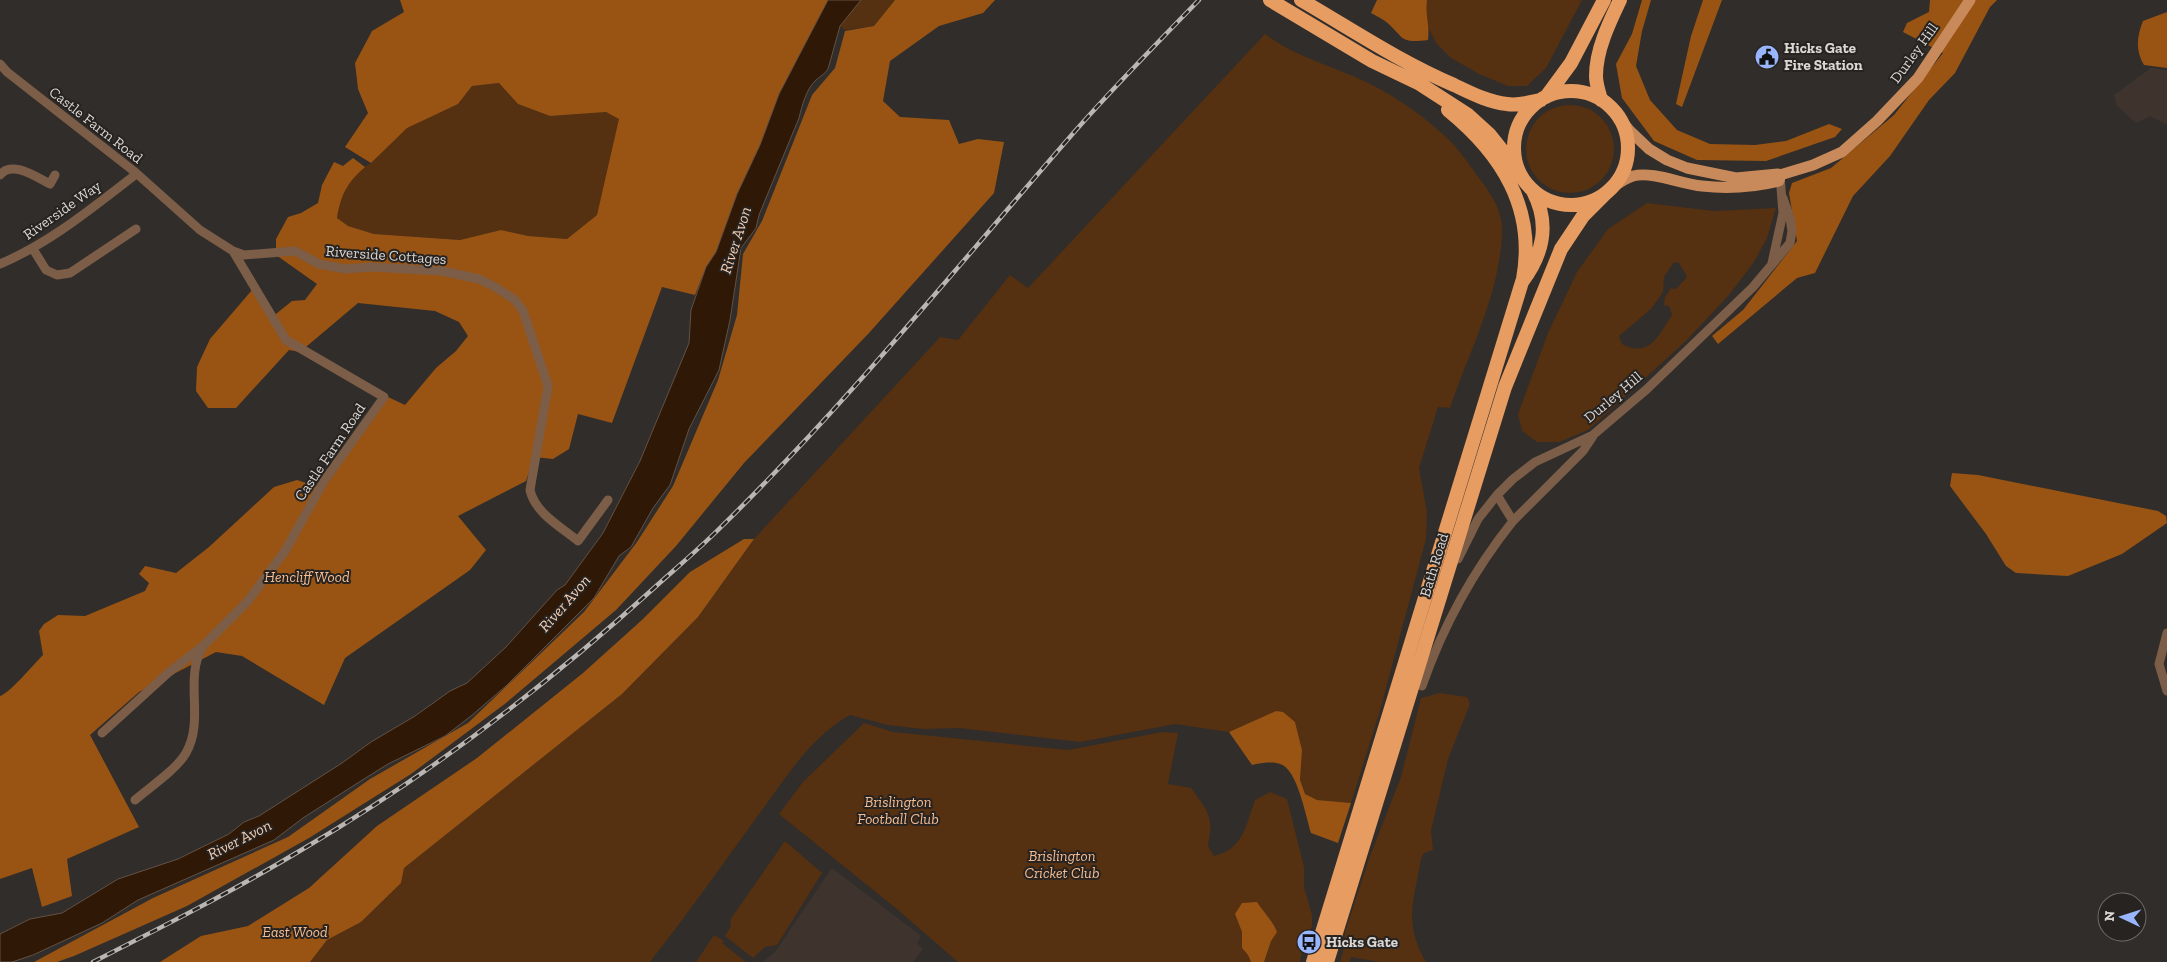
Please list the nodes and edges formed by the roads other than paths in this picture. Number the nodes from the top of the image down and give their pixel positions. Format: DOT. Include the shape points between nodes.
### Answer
graph roads {
  1 [pos="1270,0"];
  2 [pos="1301,0"];
  3 [pos="1604,0"];
  4 [pos="1620,0"];
  5 [pos="1970,0"];
  6 [pos="0,64"];
  7 [pos="1383,64"];
  8 [pos="1543,98"];
  9 [pos="1601,100"];
  10 [pos="1617,115"];
  11 [pos="135,172"];
  12 [pos="1520,173"];
  13 [pos="0,175"];
  14 [pos="55,175"];
  15 [pos="1780,176"];
  16 [pos="1609,190"];
  17 [pos="1533,191"];
  18 [pos="1783,198"];
  19 [pos="136,229"];
  20 [pos="33,249"];
  21 [pos="234,251"];
  22 [pos="1772,263"];
  23 [pos="0,264"];
  24 [pos="1522,282"];
  25 [pos="1594,435"];
  26 [pos="1497,495"];
  27 [pos="608,500"];
  28 [pos="1513,521"];
  29 [pos="1442,594"];
  30 [pos="2167,633"];
  31 [pos="203,646"];
  32 [pos="1422,686"];
  33 [pos="2167,691"];
  34 [pos="102,733"];
  35 [pos="135,800"];
  36 [pos="1336,911"];
  37 [pos="1313,962"];
  38 [pos="1327,962"];
  1 -- 7 [label="highway"];
  2 -- 8 [label="highway" via="1428,74 1491,101 1517,105"];
  3 -- 8 [label="highway" via="1572,63"];
  4 -- 9 [label="highway" via="1597,63 1596,78"];
  5 -- 15 [label="main road, Durley Hill" via="1918,78 1877,121 1842,152"];
  6 -- 11 [label="street, Castle Farm Road"];
  7 -- 12 [label="highway" via="1437,94 1479,124"];
  7 -- 24 [label="highway" via="1452,114 1498,162 1523,214 1527,243"];
  8 -- 9 [label="highway" via="1576,91"];
  8 -- 12 [label="highway" via="1526,116 1516,137"];
  9 -- 10 [label="highway"];
  10 -- 15 [label="main road" via="1649,149 1686,168 1736,178"];
  10 -- 16 [label="highway" via="1625,130 1628,149 1624,169"];
  11 -- 20 [label="street, Riverside Way" via="71,224"];
  11 -- 21 [label="street, Castle Farm Road" via="200,230"];
  12 -- 17 [label="highway"];
  13 -- 14 [label="street" via="11,168 18,169 50,184"];
  15 -- 16 [label="main road" via="1779,181 1750,186 1703,187 1640,175 1631,176"];
  15 -- 18 [label="street, Durley Hill"];
  16 -- 17 [label="highway" via="1585,203 1567,205"];
  16 -- 29 [label="highway, Bath Road" via="1576,225 1551,273 1502,396"];
  17 -- 24 [label="highway, Bath Road" via="1541,209 1544,231 1533,268"];
  18 -- 22 [label="street, Durley Hill" via="1781,227"];
  18 -- 22 [label="street, Durley Hill" via="1790,218 1790,243"];
  19 -- 20 [label="street" via="70,273 56,274 46,270"];
  20 -- 23 [label="street, Riverside Way"];
  21 -- 27 [label="street, Riverside Cottages" via="244,255 295,252 320,264 345,268 442,271 479,279 515,300 523,312 548,386 530,490 532,497 541,510 578,541"];
  21 -- 31 [label="street, Castle Farm Road" via="286,340 384,397 324,481 285,551 247,602"];
  22 -- 25 [label="street, Durley Hill" via="1753,287"];
  24 -- 36 [label="highway, Bath Road"];
  25 -- 26 [label="street, Durley Hill" via="1535,462"];
  25 -- 28 [label="street" via="1583,451"];
  26 -- 28 [label="street"];
  26 -- 29 [label="street, Durley Hill" via="1478,519"];
  28 -- 32 [label="street" via="1451,613"];
  29 -- 36 [label="highway, Bath Road"];
  30 -- 33 [label="street" via="2160,664"];
  31 -- 34 [label="street, Castle Farm Road"];
  31 -- 35 [label="street, Castle Farm Road" via="194,675 193,739 186,754"];
  36 -- 37 [label="highway, Bath Road"];
  36 -- 38 [label="highway, Bath Road"];
}
